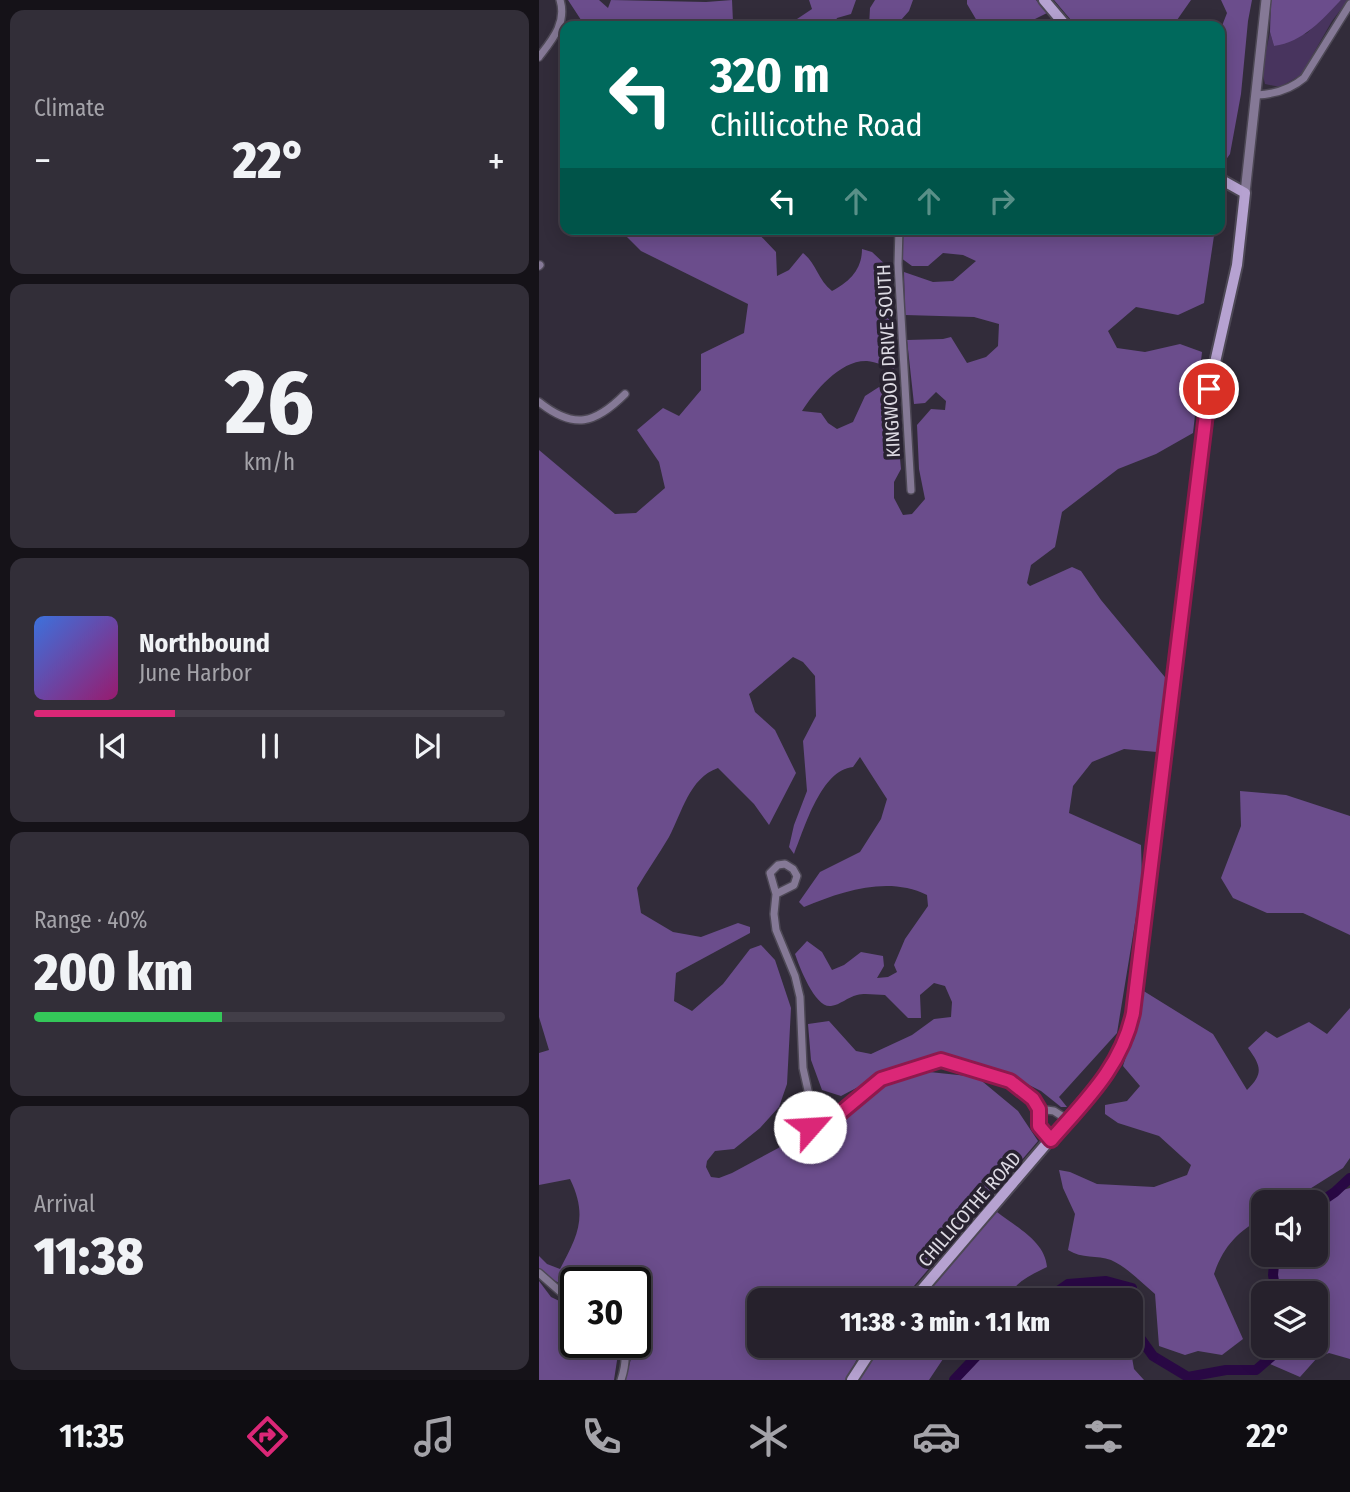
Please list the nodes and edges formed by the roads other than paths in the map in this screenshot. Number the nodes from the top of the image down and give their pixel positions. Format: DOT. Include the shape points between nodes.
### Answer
graph roads {
  1 [pos="560,0"];
  2 [pos="1044,0"];
  3 [pos="1266,0"];
  4 [pos="1350,4"];
  5 [pos="561,21"];
  6 [pos="1059,21"];
  7 [pos="560,26"];
  8 [pos="539,57"];
  9 [pos="1257,95"];
  10 [pos="1225,182"];
  11 [pos="1245,192"];
  12 [pos="899,235"];
  13 [pos="625,394"];
  14 [pos="539,402"];
  15 [pos="911,490"];
  16 [pos="776,894"];
  17 [pos="811,1104"];
  18 [pos="1039,1109"];
  19 [pos="832,1119"];
  20 [pos="1068,1120"];
  21 [pos="1051,1140"];
  22 [pos="539,1273"];
  23 [pos="923,1288"];
  24 [pos="560,1291"];
  25 [pos="625,1358"];
  26 [pos="866,1358"];
  27 [pos="621,1380"];
  28 [pos="852,1380"];
  1 -- 5 [label="street"];
  2 -- 6 [label="main road"];
  3 -- 9 [label="street, CHILLICOTHE ROAD"];
  4 -- 9 [label="street" via="1304,78 1274,94"];
  7 -- 8 [label="street"];
  9 -- 11 [label="street, CHILLICOTHE ROAD"];
  10 -- 11 [label="main road"];
  11 -- 20 [label="main road, CHILLICOTHE ROAD" via="1237,265 1209,389 1133,1013 1122,1051"];
  12 -- 15 [label="street, KINGWOOD DRIVE SOUTH"];
  13 -- 14 [label="street" via="605,412 582,420 561,418"];
  16 -- 17 [label="street" via="776,930 800,997 803,1068"];
  17 -- 19 [label="street"];
  17 -- 19 [label="street" via="805,1120 810,1127 821,1129"];
  18 -- 19 [label="street" via="1010,1081 941,1060 881,1079"];
  18 -- 20 [label="street"];
  18 -- 21 [label="street" via="1039,1126"];
  20 -- 21 [label="main road, CHILLICOTHE ROAD"];
  21 -- 23 [label="main road, CHILLICOTHE ROAD"];
  22 -- 24 [label="street"];
  25 -- 27 [label="street"];
  26 -- 28 [label="main road"];
}
